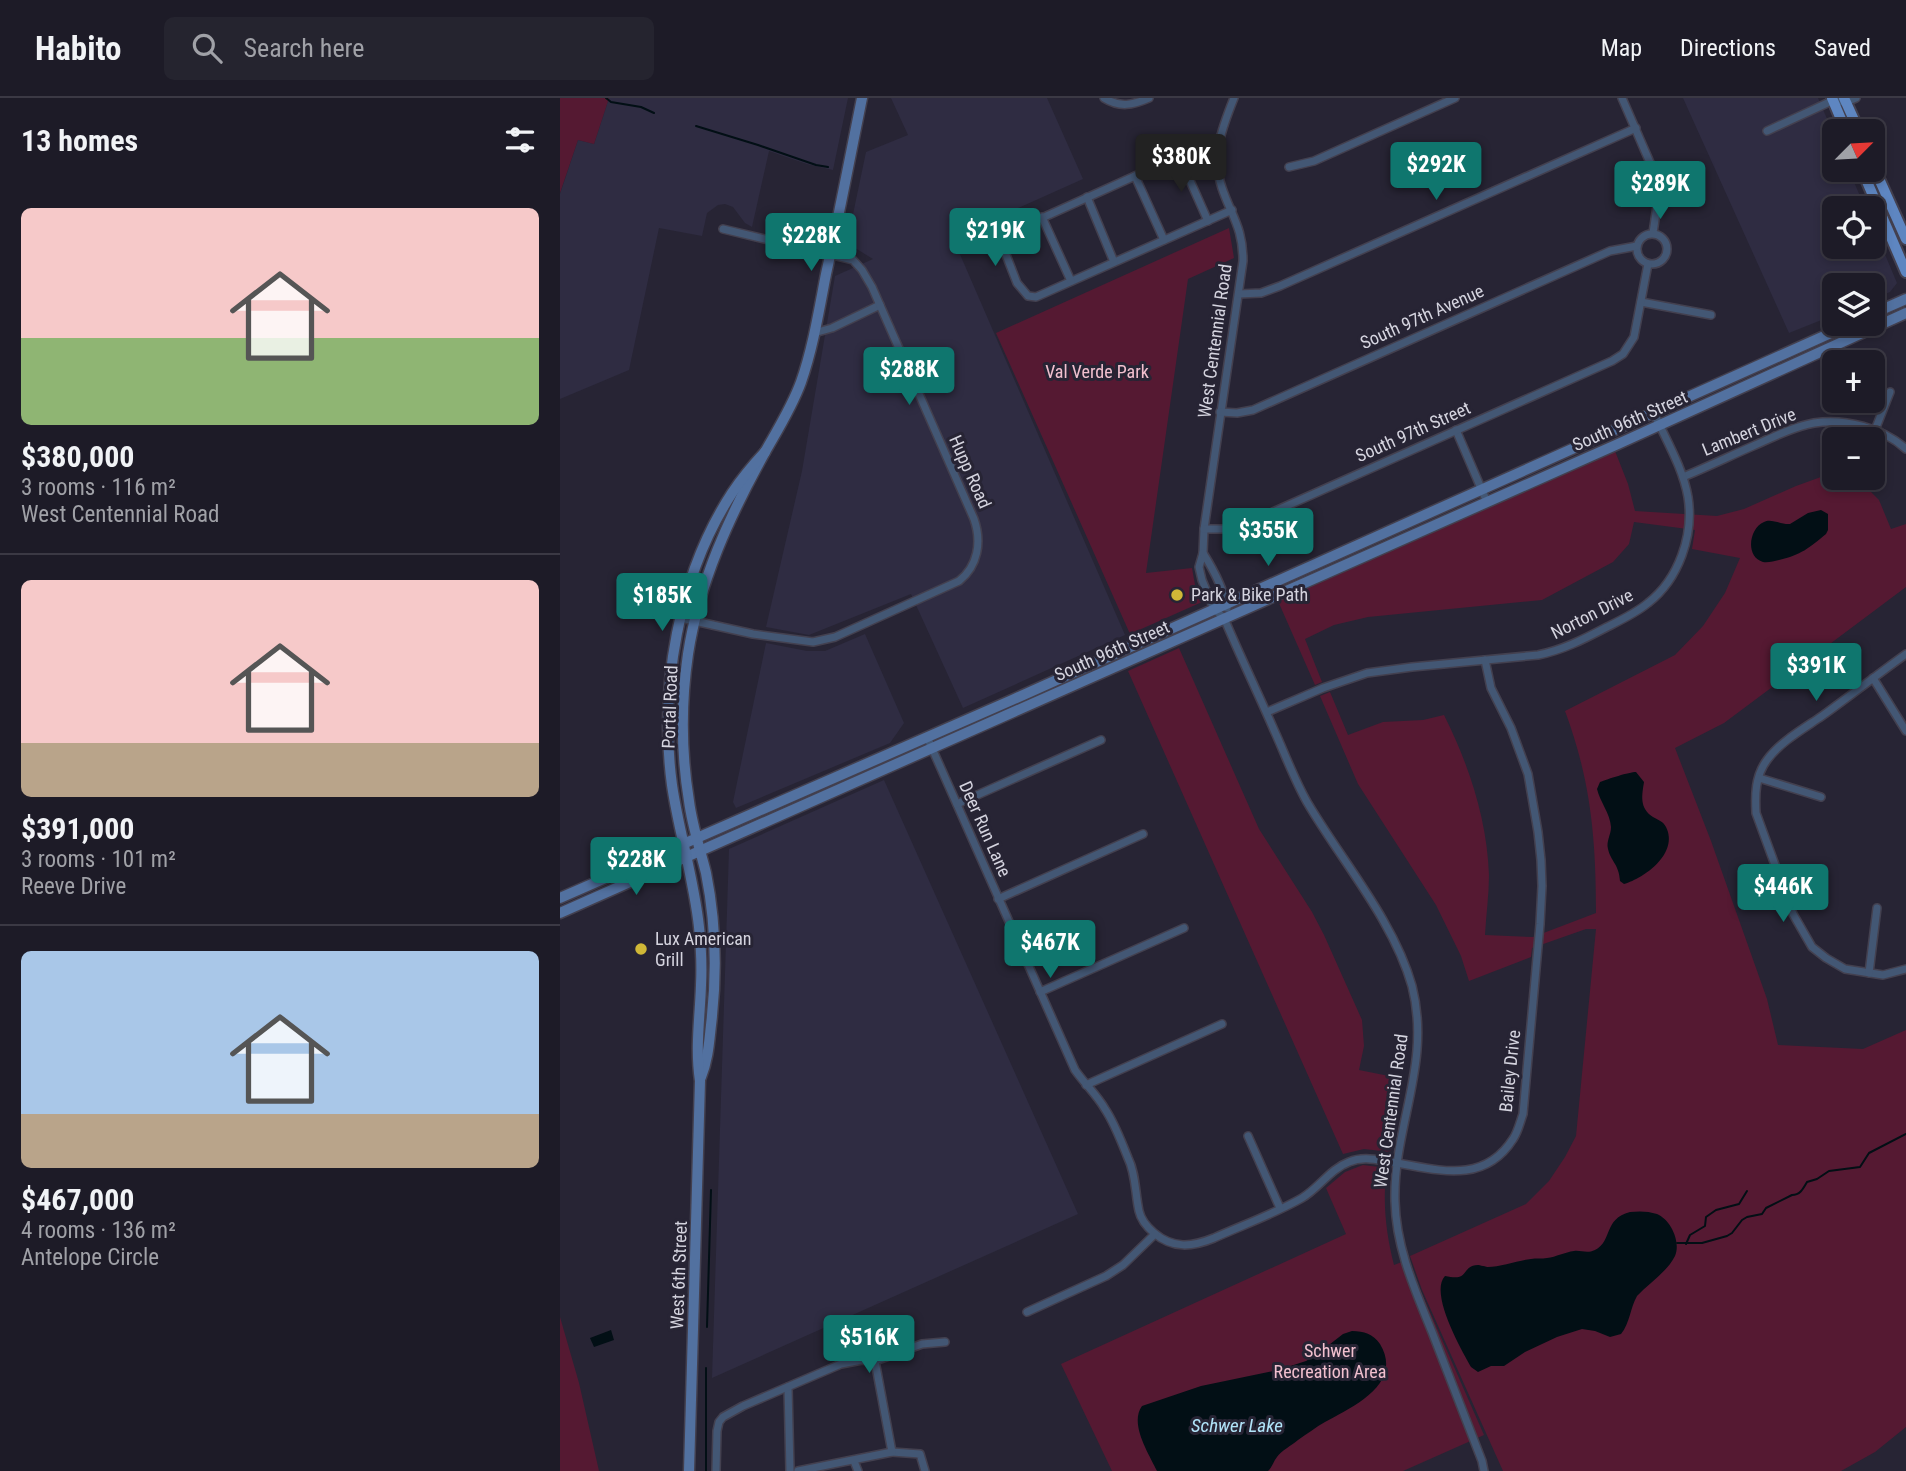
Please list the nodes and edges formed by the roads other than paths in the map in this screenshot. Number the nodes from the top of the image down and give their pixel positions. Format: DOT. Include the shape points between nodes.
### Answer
graph roads {
  1 [pos="862,98"];
  2 [pos="1104,98"];
  3 [pos="1149,98"];
  4 [pos="1234,98"];
  5 [pos="1455,98"];
  6 [pos="1622,98"];
  7 [pos="1841,99"];
  8 [pos="1844,119"];
  9 [pos="1852,119"];
  10 [pos="1636,128"];
  11 [pos="1767,131"];
  12 [pos="1219,138"];
  13 [pos="1179,156"];
  14 [pos="1289,167"];
  15 [pos="1135,176"];
  16 [pos="1867,182"];
  17 [pos="1880,182"];
  18 [pos="1087,197"];
  19 [pos="1232,210"];
  20 [pos="1042,217"];
  21 [pos="1208,220"];
  22 [pos="723,229"];
  23 [pos="1653,233"];
  24 [pos="1906,239"];
  25 [pos="1164,240"];
  26 [pos="1637,246"];
  27 [pos="831,254"];
  28 [pos="1114,262"];
  29 [pos="1648,264"];
  30 [pos="1906,272"];
  31 [pos="1071,281"];
  32 [pos="1239,294"];
  33 [pos="1906,299"];
  34 [pos="1641,302"];
  35 [pos="880,305"];
  36 [pos="1885,308"];
  37 [pos="1906,313"];
  38 [pos="1711,314"];
  39 [pos="814,333"];
  40 [pos="1824,336"];
  41 [pos="1890,392"];
  42 [pos="1220,412"];
  43 [pos="1654,413"];
  44 [pos="1660,425"];
  45 [pos="1865,427"];
  46 [pos="1876,427"];
  47 [pos="1456,430"];
  48 [pos="1885,435"];
  49 [pos="1906,449"];
  50 [pos="765,452"];
  51 [pos="1683,477"];
  52 [pos="1480,485"];
  53 [pos="1487,502"];
  54 [pos="1204,529"];
  55 [pos="1203,553"];
  56 [pos="1227,603"];
  57 [pos="1214,609"];
  58 [pos="681,618"];
  59 [pos="1224,618"];
  60 [pos="695,621"];
  61 [pos="1906,654"];
  62 [pos="1485,660"];
  63 [pos="1873,677"];
  64 [pos="1266,712"];
  65 [pos="1906,731"];
  66 [pos="927,737"];
  67 [pos="1101,740"];
  68 [pos="933,749"];
  69 [pos="1759,778"];
  70 [pos="1821,797"];
  71 [pos="957,804"];
  72 [pos="1143,834"];
  73 [pos="696,839"];
  74 [pos="684,843"];
  75 [pos="701,852"];
  76 [pos="687,857"];
  77 [pos="560,898"];
  78 [pos="998,899"];
  79 [pos="1877,908"];
  80 [pos="560,914"];
  81 [pos="1184,928"];
  82 [pos="1906,969"];
  83 [pos="1869,973"];
  84 [pos="1040,992"];
  85 [pos="1222,1024"];
  86 [pos="700,1081"];
  87 [pos="1086,1085"];
  88 [pos="1248,1136"];
  89 [pos="1397,1163"];
  90 [pos="1280,1208"];
  91 [pos="1155,1234"];
  92 [pos="1027,1312"];
  93 [pos="945,1342"];
  94 [pos="875,1361"];
  95 [pos="788,1387"];
  96 [pos="892,1452"];
  97 [pos="854,1461"];
  98 [pos="689,1471"];
  99 [pos="716,1471"];
  100 [pos="790,1471"];
  101 [pos="798,1471"];
  102 [pos="858,1471"];
  103 [pos="925,1471"];
  104 [pos="1485,1471"];
  1 -- 27 [label="main road, Portal Road"];
  2 -- 3 [label="street" via="1122,105"];
  4 -- 12 [label="street, West Centennial Road"];
  5 -- 14 [label="street" via="1314,161"];
  6 -- 10 [label="street"];
  7 -- 8 [label="main road"];
  7 -- 9 [label="main road"];
  7 -- 11 [label="street"];
  10 -- 23 [label="street" via="1658,185"];
  10 -- 32 [label="street" via="1280,286"];
  12 -- 13 [label="street"];
  12 -- 19 [label="street, West Centennial Road" via="1218,174"];
  13 -- 15 [label="street"];
  13 -- 21 [label="street"];
  15 -- 18 [label="street"];
  15 -- 25 [label="street"];
  16 -- 30 [label="main road"];
  17 -- 24 [label="main road"];
  18 -- 20 [label="street"];
  18 -- 28 [label="street"];
  19 -- 21 [label="street"];
  19 -- 32 [label="street, West Centennial Road" via="1242,250"];
  20 -- 31 [label="street"];
  20 -- 31 [label="street" via="1011,232 1003,242 1017,283 1028,296 1037,297"];
  21 -- 25 [label="street"];
  22 -- 27 [label="street, Hupp Road"];
  23 -- 26 [label="street"];
  23 -- 29 [label="street" via="1668,247 1663,261"];
  25 -- 28 [label="street"];
  26 -- 29 [label="street" via="1639,257"];
  26 -- 42 [label="street, South 97th Avenue" via="1610,251 1251,411"];
  27 -- 35 [label="street, Hupp Road" via="853,260"];
  27 -- 39 [label="main road, Portal Road"];
  28 -- 31 [label="street"];
  29 -- 34 [label="street"];
  32 -- 42 [label="street, West Centennial Road"];
  33 -- 36 [label="main road"];
  34 -- 38 [label="street"];
  34 -- 47 [label="street, South 97th Street" via="1634,337 1623,354"];
  35 -- 39 [label="street"];
  35 -- 60 [label="street, Hupp Road" via="974,519 979,538 970,569 959,581 835,637 813,642"];
  37 -- 44 [label="main road, South 96th Street"];
  39 -- 50 [label="main road, Portal Road" via="795,397"];
  40 -- 43 [label="main road, South 96th Street"];
  41 -- 46 [label="street"];
  42 -- 54 [label="street, West Centennial Road"];
  43 -- 44 [label="street, Norton Drive"];
  43 -- 52 [label="main road, South 96th Street"];
  44 -- 51 [label="street, Norton Drive"];
  44 -- 53 [label="main road, South 96th Street"];
  45 -- 51 [label="street, Lambert Drive" via="1815,423 1786,431"];
  47 -- 52 [label="street"];
  47 -- 54 [label="street, South 97th Street" via="1245,524"];
  48 -- 49 [label="street, Lambert Drive"];
  50 -- 58 [label="main road, Portal Road" via="719,516 693,575"];
  50 -- 60 [label="main road, Portal Road" via="721,541"];
  51 -- 62 [label="street, Norton Drive" via="1688,500 1684,548 1675,573 1650,602 1557,651"];
  52 -- 53 [label="street"];
  52 -- 56 [label="main road, South 96th Street"];
  53 -- 59 [label="main road, South 96th Street"];
  54 -- 55 [label="street, West Centennial Road"];
  55 -- 56 [label="street, West Centennial Road"];
  55 -- 57 [label="street, West Centennial Road" via="1199,567"];
  56 -- 57 [label="main road, South 96th Street"];
  56 -- 59 [label="street"];
  57 -- 59 [label="street, West Centennial Road"];
  57 -- 66 [label="main road, South 96th Street"];
  58 -- 60 [label="street"];
  58 -- 74 [label="main road, Portal Road" via="669,730"];
  59 -- 64 [label="street, West Centennial Road"];
  59 -- 68 [label="main road, South 96th Street"];
  60 -- 73 [label="main road, Portal Road" via="684,683 683,741"];
  61 -- 63 [label="street"];
  62 -- 64 [label="street, Norton Drive" via="1367,673"];
  62 -- 89 [label="street, Bailey Drive" via="1491,688 1528,774 1541,860 1540,924 1523,1114 1514,1138 1501,1153 1471,1170 1435,1171"];
  63 -- 65 [label="street"];
  63 -- 69 [label="street" via="1776,750"];
  64 -- 89 [label="street, West Centennial Road" via="1306,800 1400,951 1412,987 1418,1052"];
  66 -- 68 [label="street, Deer Run Lane"];
  66 -- 73 [label="main road, South 96th Street"];
  67 -- 71 [label="street"];
  68 -- 71 [label="street, Deer Run Lane"];
  68 -- 75 [label="main road, South 96th Street"];
  69 -- 70 [label="street"];
  69 -- 83 [label="street" via="1756,813 1802,931 1826,958"];
  71 -- 78 [label="street, Deer Run Lane"];
  72 -- 78 [label="street"];
  73 -- 74 [label="main road, South 96th Street"];
  73 -- 75 [label="main road, Portal Road"];
  74 -- 76 [label="main road, West 6th Street"];
  74 -- 77 [label="main road, South 96th Street"];
  75 -- 76 [label="main road, South 96th Street"];
  75 -- 86 [label="main road, West 6th Street" via="710,897 715,987 707,1062"];
  76 -- 80 [label="main road, South 96th Street"];
  76 -- 86 [label="main road, West 6th Street" via="700,934"];
  78 -- 84 [label="street, Deer Run Lane"];
  79 -- 83 [label="street"];
  81 -- 84 [label="street"];
  82 -- 83 [label="street"];
  84 -- 87 [label="street, Deer Run Lane"];
  85 -- 87 [label="street"];
  86 -- 98 [label="main road, West 6th Street"];
  87 -- 91 [label="street, Deer Run Lane" via="1117,1132 1131,1163 1140,1214"];
  88 -- 90 [label="street"];
  89 -- 90 [label="street, Bailey Drive" via="1368,1158 1351,1161 1304,1197"];
  89 -- 104 [label="street, West Centennial Road" via="1395,1201 1401,1249"];
  90 -- 91 [label="street, Bailey Drive" via="1188,1246 1175,1245"];
  91 -- 92 [label="street" via="1106,1276"];
  93 -- 94 [label="street" via="922,1344"];
  94 -- 95 [label="street" via="841,1364"];
  94 -- 96 [label="street"];
  95 -- 99 [label="street" via="723,1417 717,1432"];
  95 -- 100 [label="street"];
  96 -- 97 [label="street"];
  96 -- 103 [label="street" via="920,1454"];
  97 -- 101 [label="street"];
  97 -- 102 [label="street"];
}
